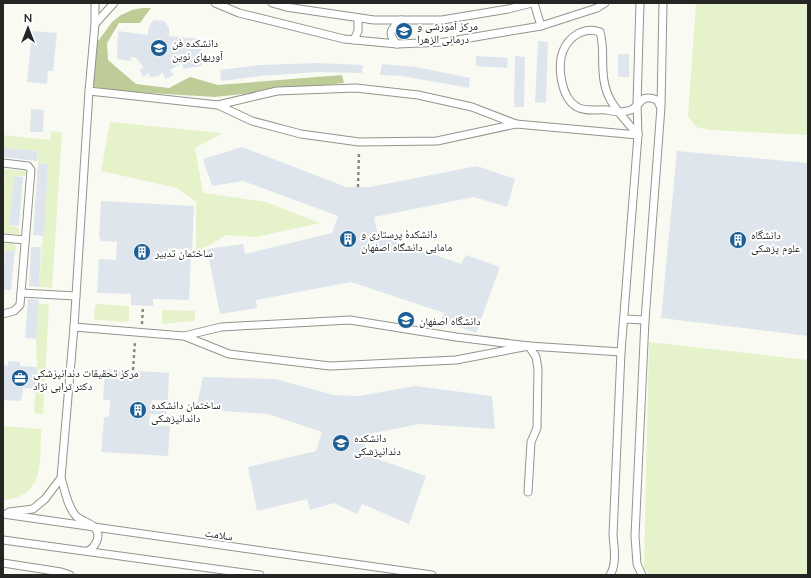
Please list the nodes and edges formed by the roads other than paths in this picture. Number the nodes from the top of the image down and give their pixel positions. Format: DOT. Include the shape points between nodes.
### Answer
graph roads {
  1 [pos="95,3"];
  2 [pos="114,3"];
  3 [pos="215,3"];
  4 [pos="272,3"];
  5 [pos="533,3"];
  6 [pos="605,3"];
  7 [pos="640,3"];
  8 [pos="663,3"];
  9 [pos="358,18"];
  10 [pos="401,20"];
  11 [pos="95,24"];
  12 [pos="541,26"];
  13 [pos="354,40"];
  14 [pos="397,44"];
  15 [pos="89,91"];
  16 [pos="637,104"];
  17 [pos="218,105"];
  18 [pos="661,107"];
  19 [pos="620,112"];
  20 [pos="516,124"];
  21 [pos="638,135"];
  22 [pos="3,163"];
  23 [pos="3,238"];
  24 [pos="25,240"];
  25 [pos="21,293"];
  26 [pos="76,296"];
  27 [pos="3,314"];
  28 [pos="624,319"];
  29 [pos="645,320"];
  30 [pos="74,327"];
  31 [pos="184,336"];
  32 [pos="529,346"];
  33 [pos="621,352"];
  34 [pos="61,478"];
  35 [pos="528,492"];
  36 [pos="3,514"];
  37 [pos="95,528"];
  38 [pos="3,540"];
  39 [pos="88,551"];
  40 [pos="3,563"];
  41 [pos="70,575"];
  42 [pos="260,575"];
  43 [pos="432,575"];
  44 [pos="610,575"];
  45 [pos="642,575"];
  1 -- 11 [label="lane"];
  2 -- 11 [label="lane"];
  3 -- 13 [label="lane" via="239,13"];
  4 -- 9 [label="lane"];
  5 -- 10 [label="lane" via="442,20"];
  5 -- 12 [label="lane"];
  6 -- 12 [label="lane"];
  7 -- 16 [label="lane"];
  8 -- 18 [label="lane"];
  9 -- 10 [label="lane"];
  9 -- 13 [label="lane" via="358,31"];
  10 -- 14 [label="lane" via="392,28 391,33"];
  11 -- 15 [label="lane"];
  12 -- 14 [label="lane" via="445,42"];
  13 -- 14 [label="lane"];
  15 -- 17 [label="lane"];
  15 -- 26 [label="lane"];
  16 -- 18 [label="lane" via="645,98 652,98 659,101"];
  16 -- 19 [label="lane" via="632,109"];
  16 -- 21 [label="lane"];
  17 -- 20 [label="lane" via="277,91 356,88 418,95 472,107"];
  17 -- 20 [label="lane" via="252,121 301,134 360,142 437,141"];
  18 -- 29 [label="lane"];
  19 -- 19 [label="lane" via="577,108 565,94 560,70 563,51 573,37 583,31 592,29 600,32 603,78 607,95 610,103"];
  19 -- 21 [label="lane"];
  20 -- 21 [label="lane"];
  21 -- 28 [label="lane"];
  22 -- 24 [label="lane" via="28,166 31,170"];
  23 -- 24 [label="lane"];
  24 -- 25 [label="lane"];
  25 -- 26 [label="lane"];
  25 -- 27 [label="lane" via="20,305 14,311"];
  26 -- 30 [label="lane"];
  28 -- 29 [label="lane"];
  28 -- 33 [label="lane"];
  29 -- 45 [label="lane" via="636,536 637,564"];
  30 -- 31 [label="lane"];
  30 -- 34 [label="lane"];
  31 -- 32 [label="lane" via="221,327 350,320"];
  31 -- 32 [label="lane" via="229,354 330,366 456,360"];
  32 -- 33 [label="lane"];
  32 -- 35 [label="lane" via="536,357 538,369 537,428 531,442"];
  33 -- 44 [label="lane" via="614,557"];
  34 -- 36 [label="lane" via="45,499 32,509"];
  34 -- 37 [label="lane" via="76,516"];
  36 -- 37 [label="lane, سلامت"];
  37 -- 39 [label="lane" via="97,540"];
  37 -- 43 [label="lane, سلامت"];
  38 -- 39 [label="lane"];
  39 -- 42 [label="lane"];
  40 -- 41 [label="lane"];
}
